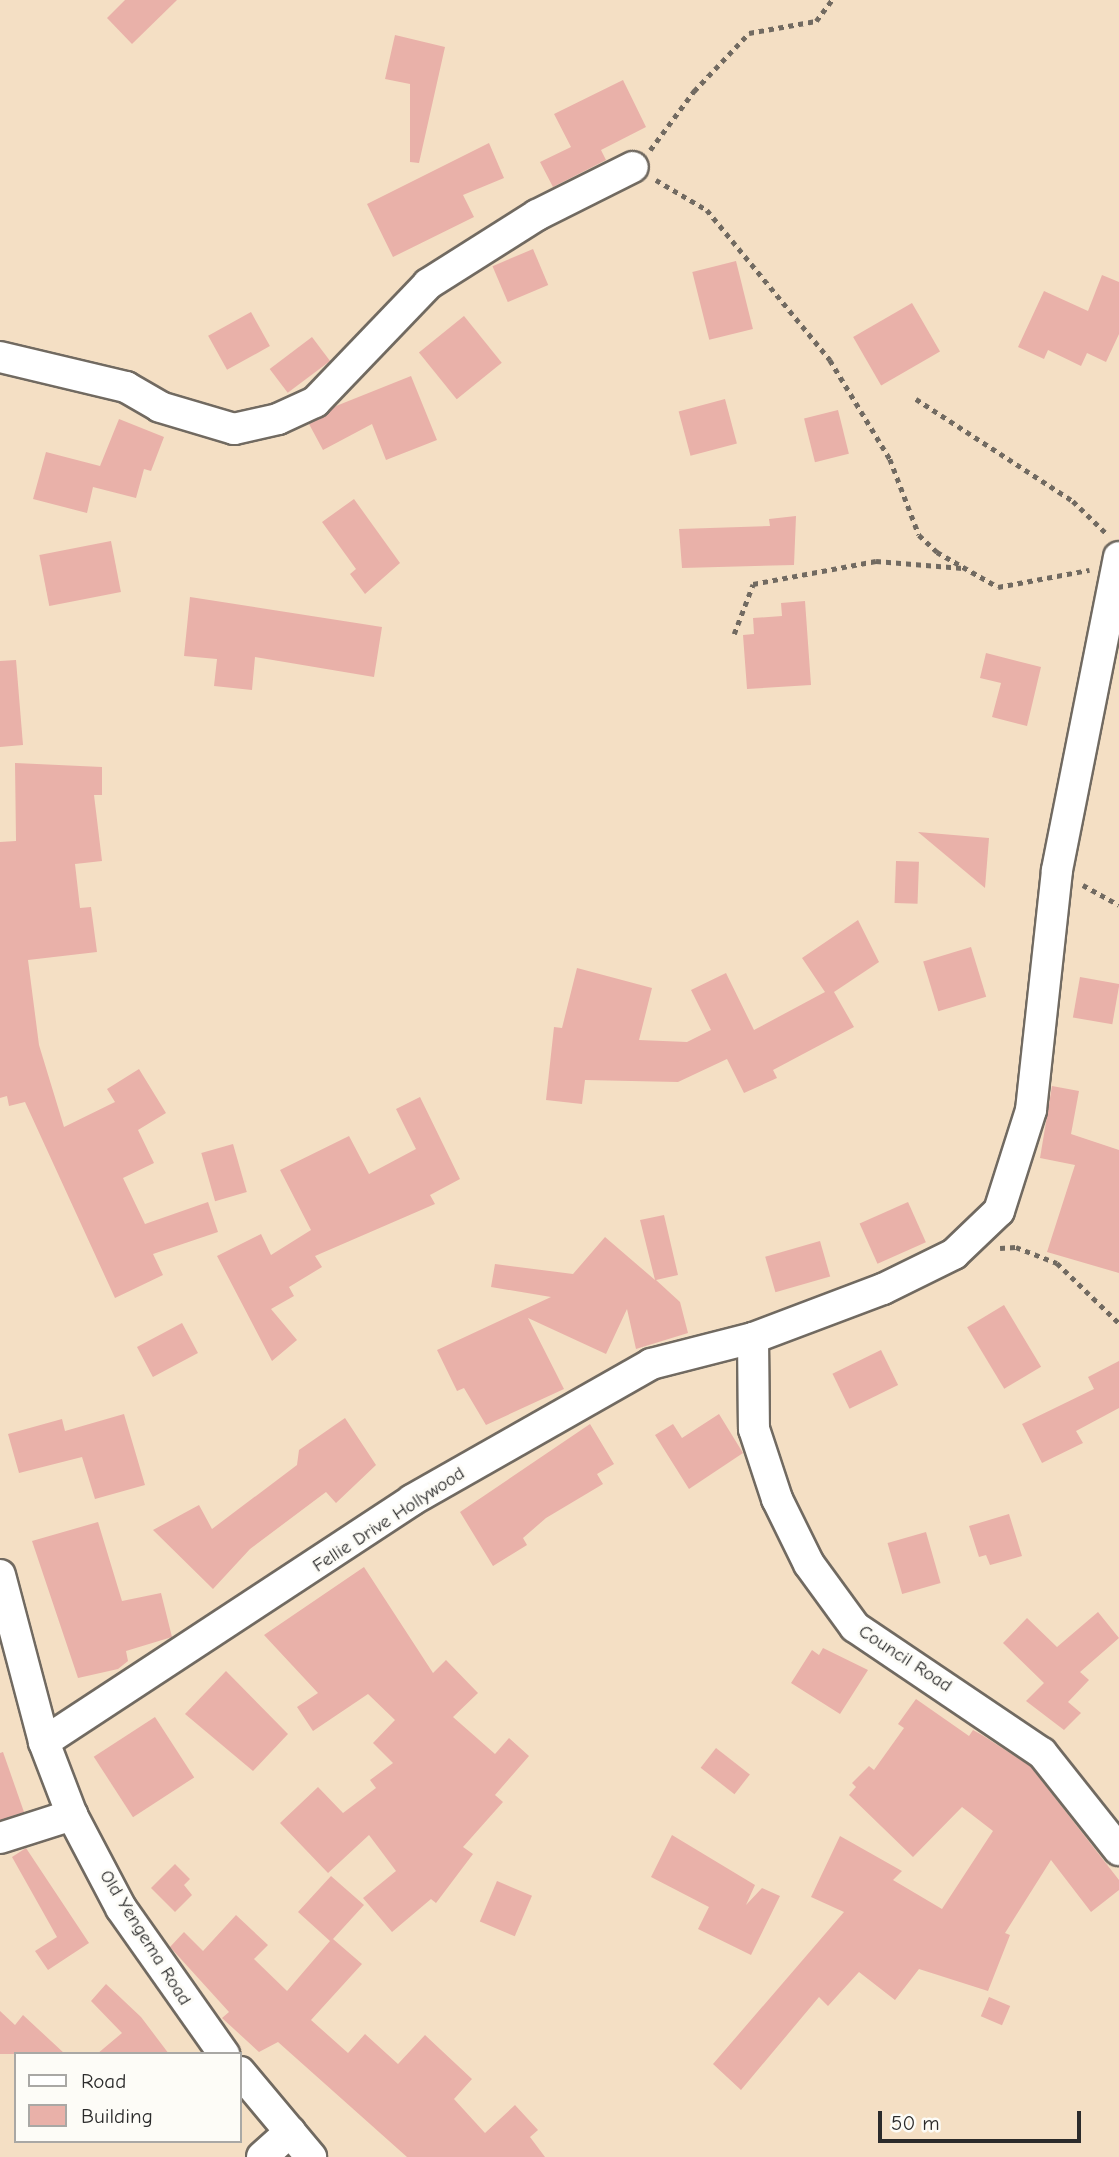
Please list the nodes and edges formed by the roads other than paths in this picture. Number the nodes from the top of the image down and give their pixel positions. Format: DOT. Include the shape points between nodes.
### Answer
graph roads {
  1 [pos="633,167"];
  2 [pos="0,357"];
  3 [pos="1110,554"];
  4 [pos="753,1338"];
  5 [pos="0,1575"];
  6 [pos="44,1742"];
  7 [pos="72,1815"];
  8 [pos="0,1838"];
  9 [pos="1119,1850"];
  10 [pos="223,2052"];
  11 [pos="242,2074"];
  12 [pos="290,2132"];
  13 [pos="262,2157"];
  14 [pos="311,2157"];
  1 -- 2 [label="street" via="537,215 428,284 315,402 278,419 234,429 160,407 126,387"];
  3 -- 4 [label="street, Fellie Drive Hollywood" via="1057,870 1031,1110 999,1211 954,1254"];
  4 -- 6 [label="street, Fellie Drive Hollywood" via="651,1364 412,1500"];
  4 -- 9 [label="street, Council Road" via="754,1429 777,1499 810,1564 855,1627 1042,1753"];
  5 -- 6 [label="street, Old Yengema Road"];
  6 -- 7 [label="street, Old Yengema Road"];
  7 -- 8 [label="street"];
  7 -- 10 [label="street, Old Yengema Road" via="121,1908"];
  11 -- 12 [label="street"];
  12 -- 13 [label="street"];
  12 -- 14 [label="street"];
}
